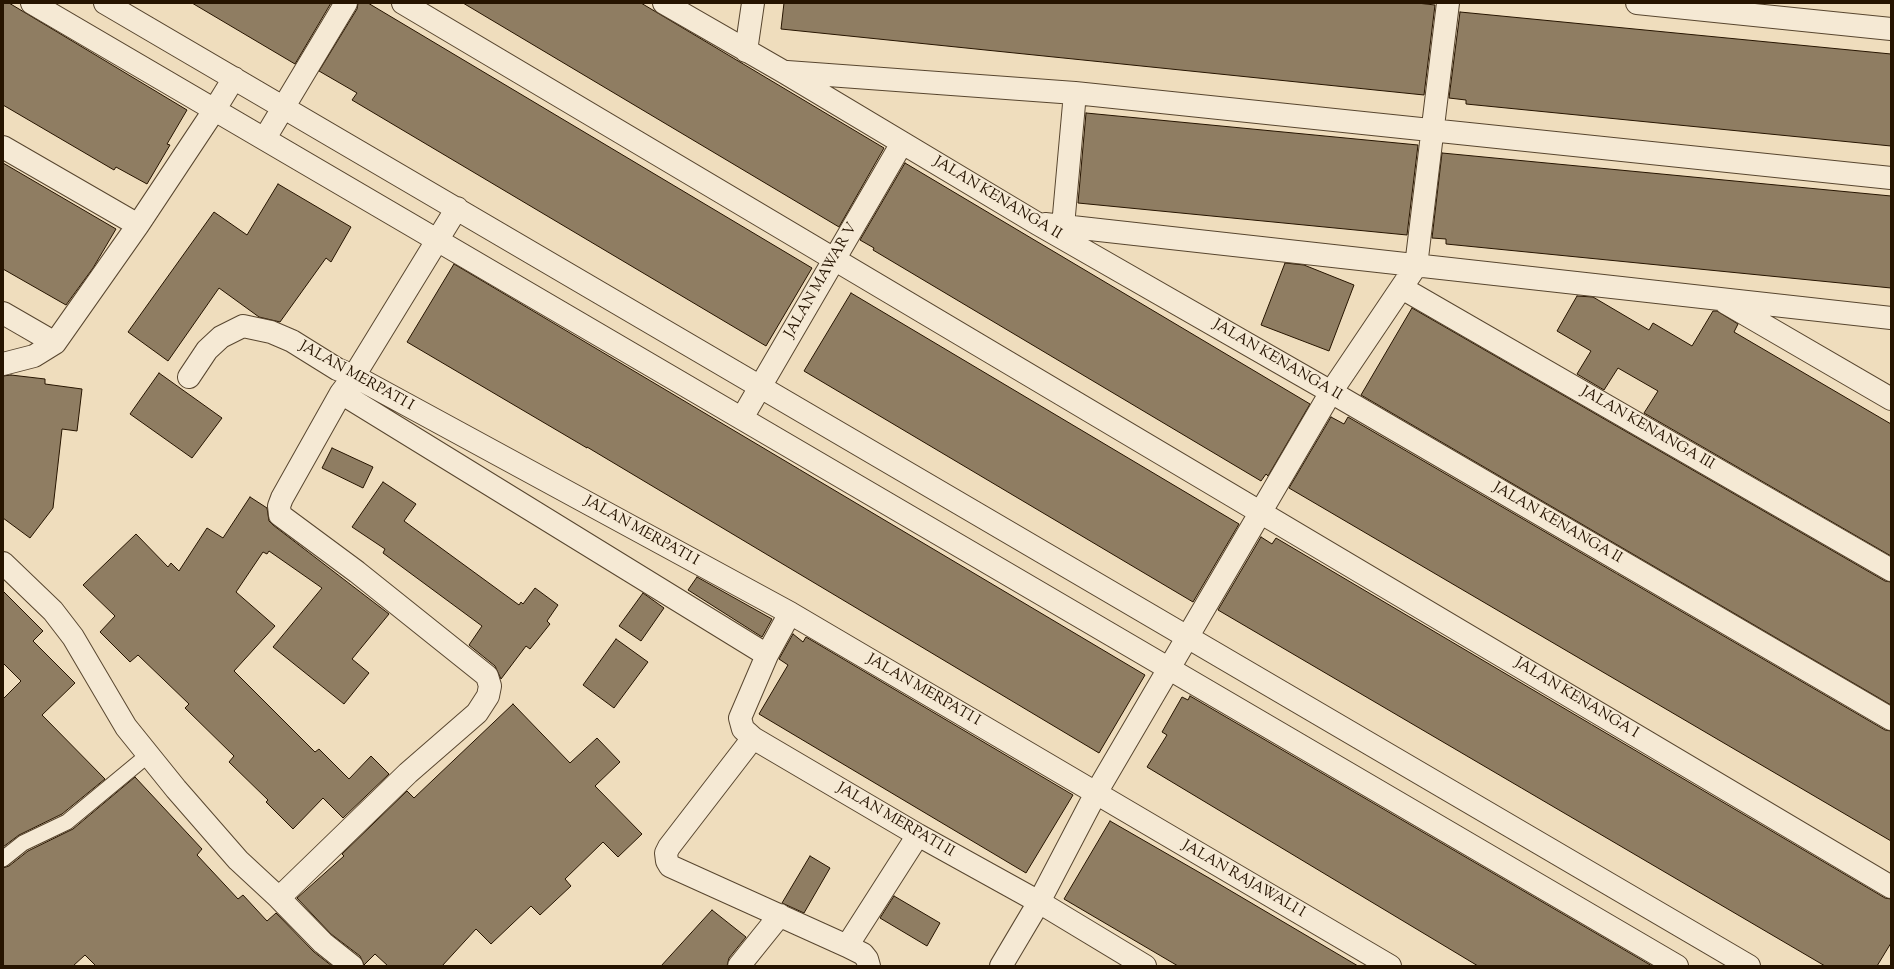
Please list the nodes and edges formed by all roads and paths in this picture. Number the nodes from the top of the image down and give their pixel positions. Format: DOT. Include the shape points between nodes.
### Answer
graph roads {
  1 [pos="32,3"];
  2 [pos="105,3"];
  3 [pos="346,3"];
  4 [pos="403,3"];
  5 [pos="664,3"];
  6 [pos="754,3"];
  7 [pos="1448,3"];
  8 [pos="1637,3"];
  9 [pos="1891,29"];
  10 [pos="746,51"];
  11 [pos="784,72"];
  12 [pos="234,78"];
  13 [pos="1075,93"];
  14 [pos="285,107"];
  15 [pos="215,109"];
  16 [pos="1432,130"];
  17 [pos="266,138"];
  18 [pos="902,143"];
  19 [pos="3,147"];
  20 [pos="1891,178"];
  21 [pos="457,208"];
  22 [pos="1038,224"];
  23 [pos="138,225"];
  24 [pos="1063,226"];
  25 [pos="439,240"];
  26 [pos="834,259"];
  27 [pos="1416,266"];
  28 [pos="1402,288"];
  29 [pos="1719,299"];
  30 [pos="3,313"];
  31 [pos="1891,318"];
  32 [pos="55,343"];
  33 [pos="3,364"];
  34 [pos="354,376"];
  35 [pos="189,377"];
  36 [pos="760,386"];
  37 [pos="1331,392"];
  38 [pos="341,393"];
  39 [pos="1891,399"];
  40 [pos="742,418"];
  41 [pos="1261,513"];
  42 [pos="3,563"];
  43 [pos="1891,570"];
  44 [pos="790,613"];
  45 [pos="1188,637"];
  46 [pos="767,655"];
  47 [pos="1169,668"];
  48 [pos="1891,719"];
  49 [pos="753,738"];
  50 [pos="148,755"];
  51 [pos="1096,793"];
  52 [pos="918,835"];
  53 [pos="3,858"];
  54 [pos="1891,887"];
  55 [pos="280,898"];
  56 [pos="1039,902"];
  57 [pos="780,915"];
  58 [pos="847,946"];
  59 [pos="352,966"];
  60 [pos="739,966"];
  61 [pos="869,966"];
  62 [pos="1001,966"];
  63 [pos="1145,966"];
  64 [pos="1390,966"];
  65 [pos="1677,966"];
  66 [pos="1749,966"];
  1 -- 15 [label="street"];
  2 -- 12 [label="street"];
  3 -- 14 [label="street"];
  4 -- 26 [label="street, JALAN KENANGA I"];
  5 -- 10 [label="street, JALAN KENANGA II"];
  6 -- 10 [label="street"];
  7 -- 16 [label="street"];
  8 -- 9 [label="street"];
  10 -- 11 [label="street, JALAN KENANGA II"];
  11 -- 13 [label="street"];
  11 -- 18 [label="street, JALAN KENANGA II"];
  12 -- 14 [label="street"];
  12 -- 15 [label="street"];
  13 -- 16 [label="street"];
  13 -- 24 [label="street"];
  14 -- 17 [label="street"];
  14 -- 21 [label="street"];
  15 -- 17 [label="street"];
  15 -- 23 [label="street"];
  16 -- 20 [label="street"];
  16 -- 27 [label="street"];
  17 -- 25 [label="street"];
  18 -- 22 [label="street, JALAN KENANGA II"];
  18 -- 26 [label="street, JALAN MAWAR V"];
  19 -- 23 [label="street"];
  21 -- 25 [label="street"];
  21 -- 36 [label="street"];
  22 -- 24 [label="street"];
  22 -- 37 [label="street, JALAN KENANGA II"];
  23 -- 32 [label="street"];
  24 -- 27 [label="street"];
  25 -- 34 [label="street"];
  25 -- 40 [label="street"];
  26 -- 36 [label="street, JALAN MAWAR V"];
  26 -- 41 [label="street, JALAN KENANGA I"];
  27 -- 28 [label="street"];
  27 -- 29 [label="street"];
  28 -- 37 [label="street"];
  28 -- 43 [label="street, JALAN KENANGA III"];
  29 -- 31 [label="street"];
  29 -- 39 [label="street"];
  30 -- 32 [label="street"];
  32 -- 33 [label="street" via="34,356"];
  34 -- 35 [label="street, JALAN MERPATI I" via="337,369 292,341 271,332 243,326 221,337 207,350"];
  34 -- 38 [label="street"];
  34 -- 44 [label="street, JALAN MERPATI I"];
  36 -- 40 [label="street, JALAN MAWAR V"];
  36 -- 45 [label="street"];
  37 -- 41 [label="street"];
  37 -- 48 [label="street, JALAN KENANGA II"];
  38 -- 46 [label="street"];
  38 -- 55 [label="street" via="282,498 279,506 280,515 357,572 487,676 490,686 488,696 477,713 408,773"];
  40 -- 47 [label="street"];
  41 -- 45 [label="street"];
  41 -- 54 [label="street, JALAN KENANGA I"];
  42 -- 50 [label="street" via="53,612 73,637 126,727"];
  44 -- 46 [label="street"];
  44 -- 51 [label="street, JALAN MERPATI I"];
  45 -- 47 [label="street"];
  45 -- 66 [label="street"];
  46 -- 49 [label="street" via="740,718 743,729"];
  47 -- 51 [label="street"];
  47 -- 65 [label="street"];
  49 -- 52 [label="street, JALAN MERPATI II"];
  49 -- 57 [label="street" via="669,847 666,853 667,861 670,866"];
  50 -- 53 [label="lane" via="67,822 23,843"];
  50 -- 55 [label="street" via="238,860"];
  51 -- 56 [label="street"];
  51 -- 64 [label="street, JALAN RAJAWALI I"];
  52 -- 56 [label="street, JALAN MERPATI II"];
  52 -- 58 [label="street"];
  55 -- 59 [label="street" via="323,943"];
  56 -- 62 [label="street"];
  56 -- 63 [label="street, JALAN MERPATI II"];
  57 -- 58 [label="street"];
  57 -- 60 [label="street"];
  58 -- 61 [label="street" via="867,959"];
}
